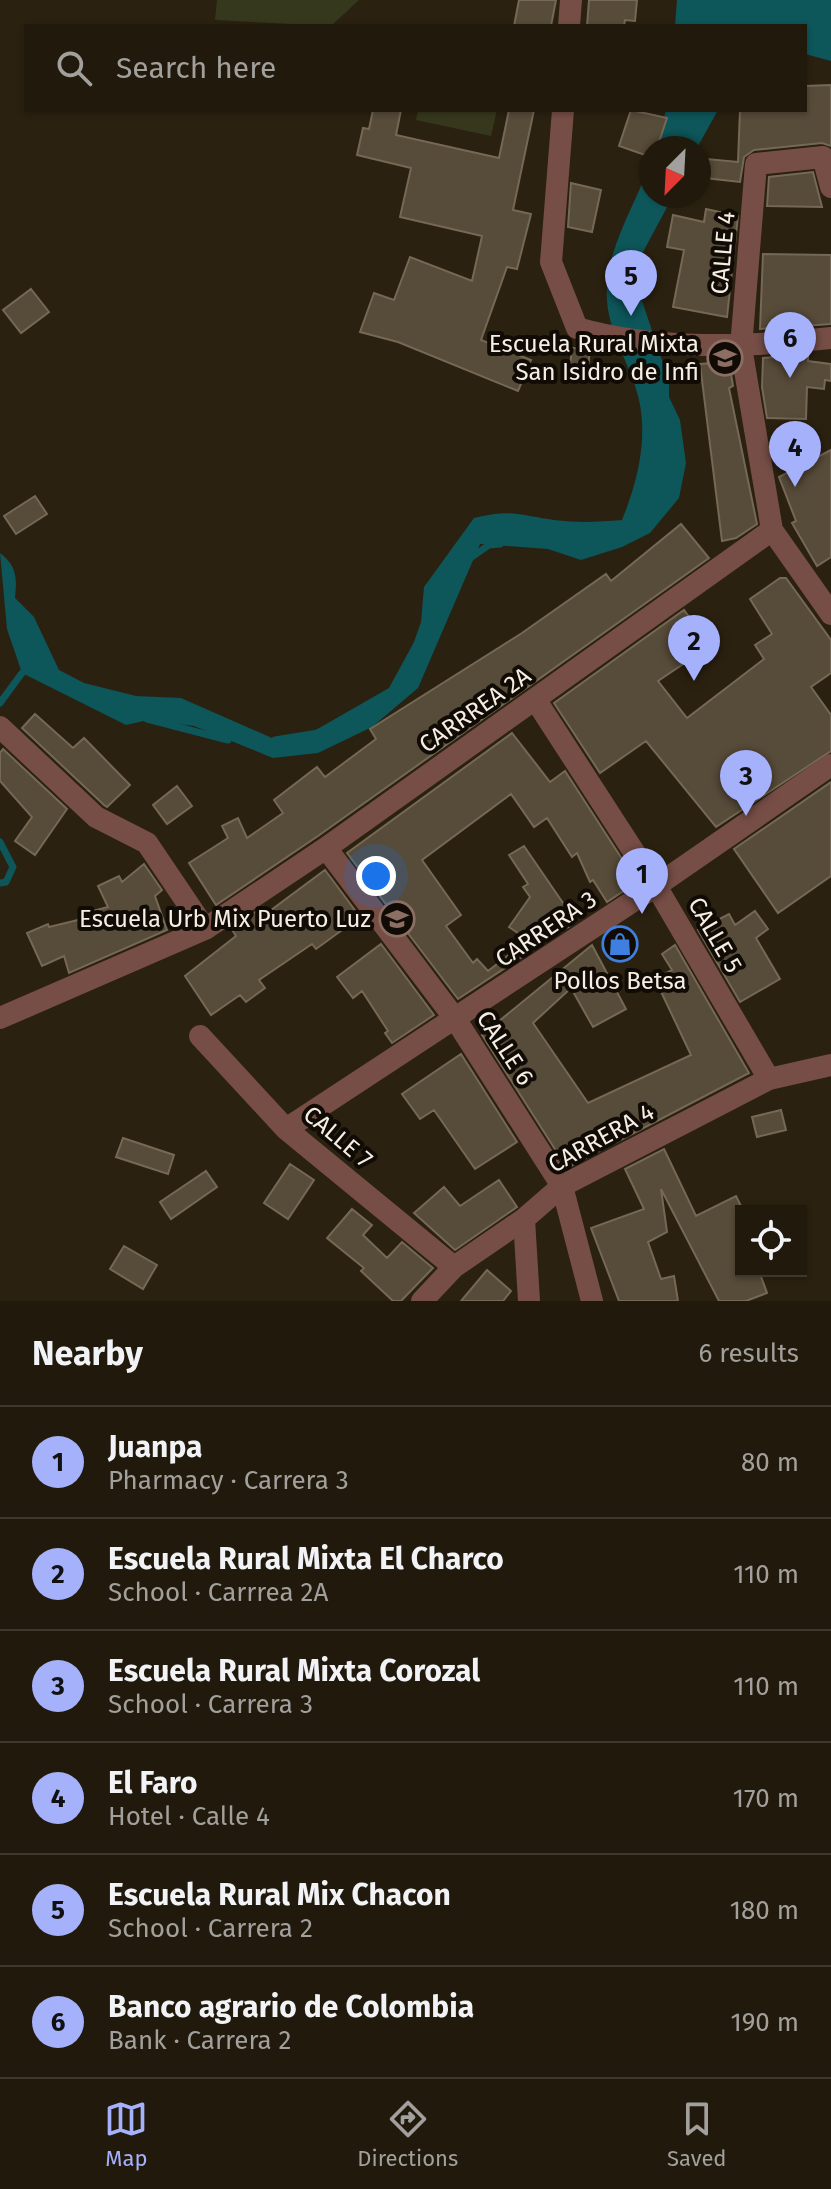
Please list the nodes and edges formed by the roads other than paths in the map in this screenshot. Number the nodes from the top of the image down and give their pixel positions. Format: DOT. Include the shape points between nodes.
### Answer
graph roads {
  1 [pos="571,0"];
  2 [pos="569,24"];
  3 [pos="563,112"];
  4 [pos="831,187"];
  5 [pos="831,338"];
  6 [pos="741,347"];
  7 [pos="772,530"];
  8 [pos="831,614"];
  9 [pos="535,699"];
  10 [pos="0,727"];
  11 [pos="831,765"];
  12 [pos="326,848"];
  13 [pos="656,886"];
  14 [pos="205,929"];
  15 [pos="0,1018"];
  16 [pos="456,1020"];
  17 [pos="200,1036"];
  18 [pos="831,1065"];
  19 [pos="769,1079"];
  20 [pos="286,1129"];
  21 [pos="562,1186"];
  22 [pos="524,1219"];
  23 [pos="454,1267"];
  24 [pos="422,1301"];
  25 [pos="529,1301"];
  26 [pos="592,1301"];
  1 -- 2 [label="street"];
  3 -- 6 [label="street" via="551,262 577,328 612,339"];
  4 -- 6 [label="street, CALLE 4" via="823,157 756,164"];
  5 -- 6 [label="street"];
  6 -- 7 [label="street, CALLE 4"];
  7 -- 8 [label="street, CALLE 4"];
  7 -- 9 [label="street, CARRREA 2A"];
  9 -- 12 [label="street, CARRREA 2A"];
  9 -- 13 [label="street, CALLE 5"];
  10 -- 14 [label="street" via="96,817 147,843"];
  11 -- 13 [label="street, CARRERA 3"];
  12 -- 14 [label="street, CARRREA 2A"];
  12 -- 16 [label="street, CALLE 6"];
  13 -- 16 [label="street, CARRERA 3"];
  13 -- 19 [label="street, CALLE 5"];
  14 -- 15 [label="street, CARRREA 2A"];
  16 -- 20 [label="street, CARRERA 3"];
  16 -- 21 [label="street, CALLE 6"];
  17 -- 20 [label="street, CALLE 7"];
  18 -- 19 [label="street, CARRERA 4"];
  19 -- 21 [label="street, CARRERA 4"];
  20 -- 23 [label="street, CALLE 7"];
  21 -- 22 [label="street, CARRERA 4"];
  21 -- 26 [label="street, CALLE 6"];
  22 -- 23 [label="street, CARRERA 4"];
  22 -- 25 [label="street"];
  23 -- 24 [label="street, CARRERA 4"];
}
